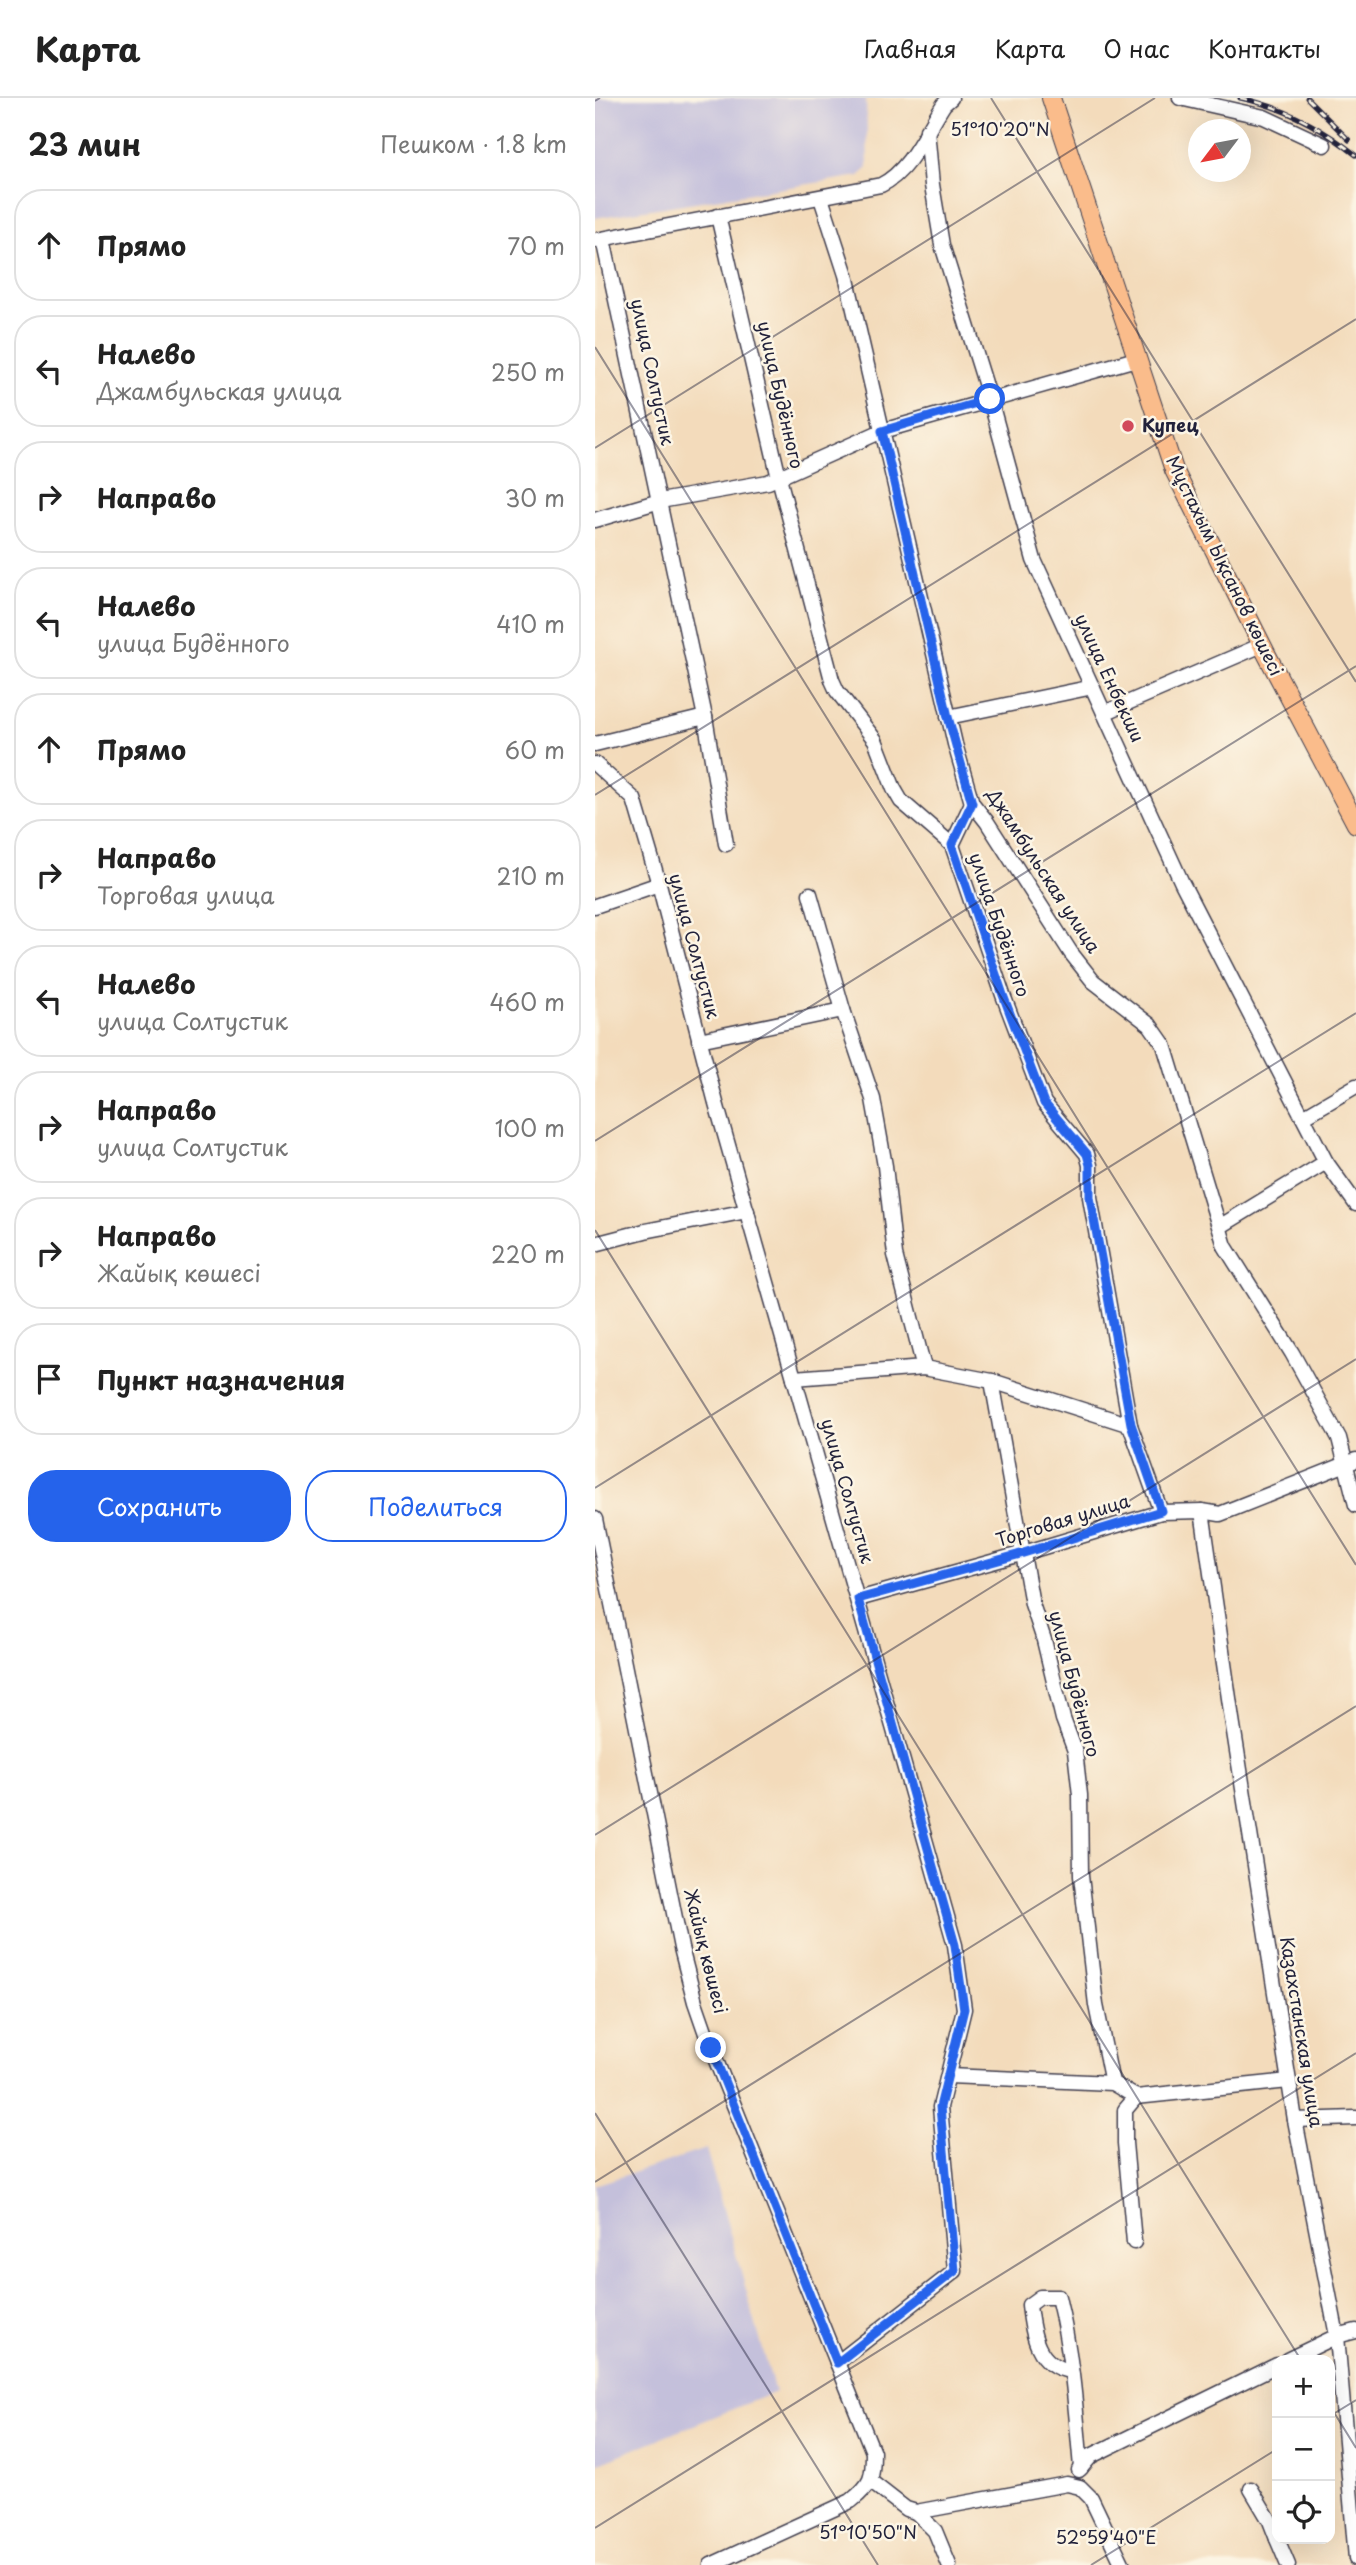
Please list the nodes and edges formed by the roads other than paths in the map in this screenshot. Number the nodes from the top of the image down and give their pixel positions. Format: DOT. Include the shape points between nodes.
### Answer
graph roads {
  1 [pos="951,98"];
  2 [pos="1051,98"];
  3 [pos="1180,98"];
  4 [pos="927,130"];
  5 [pos="1324,145"];
  6 [pos="821,198"];
  7 [pos="718,216"];
  8 [pos="599,240"];
  9 [pos="1136,359"];
  10 [pos="990,399"];
  11 [pos="882,431"];
  12 [pos="779,478"];
  13 [pos="660,501"];
  14 [pos="595,520"];
  15 [pos="1262,645"];
  16 [pos="1093,687"];
  17 [pos="1104,713"];
  18 [pos="705,717"];
  19 [pos="948,717"];
  20 [pos="595,744"];
  21 [pos="595,764"];
  22 [pos="972,803"];
  23 [pos="1356,824"];
  24 [pos="726,844"];
  25 [pos="952,845"];
  26 [pos="659,884"];
  27 [pos="810,894"];
  28 [pos="595,905"];
  29 [pos="843,1010"];
  30 [pos="699,1040"];
  31 [pos="1356,1086"];
  32 [pos="1303,1117"];
  33 [pos="1326,1162"];
  34 [pos="1356,1204"];
  35 [pos="747,1211"];
  36 [pos="1221,1226"];
  37 [pos="595,1244"];
  38 [pos="924,1368"];
  39 [pos="794,1378"];
  40 [pos="992,1381"];
  41 [pos="1131,1424"];
  42 [pos="1351,1462"];
  43 [pos="1356,1506"];
  44 [pos="1161,1511"];
  45 [pos="1202,1511"];
  46 [pos="595,1519"];
  47 [pos="1022,1554"];
  48 [pos="858,1599"];
  49 [pos="948,2076"];
  50 [pos="1289,2081"];
  51 [pos="1112,2083"];
  52 [pos="1136,2097"];
  53 [pos="1356,2118"];
  54 [pos="1295,2120"];
  55 [pos="1134,2242"];
  56 [pos="1356,2331"];
  57 [pos="1337,2336"];
  58 [pos="1297,2355"];
  59 [pos="837,2363"];
  60 [pos="1272,2367"];
  61 [pos="1072,2371"];
  62 [pos="1081,2468"];
  63 [pos="870,2481"];
  64 [pos="1074,2486"];
  65 [pos="1251,2489"];
  66 [pos="916,2512"];
  67 [pos="1272,2526"];
  68 [pos="1279,2544"];
  69 [pos="1356,2559"];
  70 [pos="712,2565"];
  71 [pos="949,2565"];
  72 [pos="1123,2565"];
  73 [pos="1288,2565"];
  1 -- 4 [label="street"];
  2 -- 9 [label="main road, Мұстахым Ықсанов көшесі"];
  3 -- 5 [label="street" via="1264,117"];
  4 -- 6 [label="street" via="893,179"];
  4 -- 10 [label="street, улица Енбекши" via="942,244"];
  6 -- 7 [label="street"];
  6 -- 11 [label="street, Джамбульская улица" via="846,275"];
  7 -- 8 [label="street"];
  7 -- 12 [label="street, улица Будённого"];
  8 -- 13 [label="street, улица Солтустик"];
  9 -- 10 [label="street"];
  9 -- 15 [label="main road, Мұстахым Ықсанов көшесі" via="1174,470"];
  10 -- 11 [label="street"];
  10 -- 16 [label="street, улица Енбекши" via="1034,560"];
  11 -- 12 [label="street"];
  11 -- 19 [label="street, Джамбульская улица"];
  12 -- 13 [label="street"];
  12 -- 25 [label="street, улица Будённого" via="837,691 875,740 901,801"];
  13 -- 14 [label="street"];
  13 -- 18 [label="street, улица Солтустик"];
  15 -- 17 [label="street"];
  15 -- 23 [label="main road, Мұстахым Ықсанов көшесі"];
  16 -- 17 [label="street, улица Енбекши"];
  16 -- 19 [label="street"];
  17 -- 32 [label="street, улица Енбекши" via="1182,883"];
  18 -- 20 [label="street"];
  18 -- 24 [label="street, улица Солтустик"];
  19 -- 22 [label="street, Джамбульская улица"];
  21 -- 26 [label="street, улица Солтустик" via="634,799"];
  22 -- 25 [label="street"];
  22 -- 36 [label="street, Джамбульская улица" via="1093,981 1150,1025 1164,1045"];
  25 -- 41 [label="street, улица Будённого" via="1044,1103 1087,1154 1090,1197"];
  26 -- 28 [label="street"];
  26 -- 30 [label="street, улица Солтустик"];
  27 -- 29 [label="street"];
  29 -- 30 [label="street"];
  29 -- 38 [label="street" via="873,1099 895,1255"];
  30 -- 35 [label="street, улица Солтустик"];
  31 -- 32 [label="street"];
  32 -- 33 [label="street, улица Енбекши"];
  33 -- 34 [label="street, улица Енбекши"];
  33 -- 36 [label="street"];
  35 -- 37 [label="street"];
  35 -- 39 [label="street, улица Солтустик"];
  36 -- 42 [label="street, Джамбульская улица" via="1225,1246 1292,1353"];
  38 -- 39 [label="street"];
  38 -- 40 [label="street"];
  39 -- 48 [label="street, улица Солтустик"];
  40 -- 41 [label="street"];
  40 -- 47 [label="street, улица Будённого"];
  41 -- 44 [label="street, улица Будённого"];
  42 -- 43 [label="street, Джамбульская улица"];
  42 -- 45 [label="street, Торговая улица" via="1220,1514"];
  44 -- 45 [label="street, Торговая улица"];
  44 -- 47 [label="street, Торговая улица"];
  45 -- 50 [label="street, Казахстанская улица"];
  46 -- 59 [label="street, Жайық көшесі" via="695,2002"];
  47 -- 48 [label="street, Торговая улица"];
  47 -- 51 [label="street, улица Будённого" via="1075,1751 1081,1876 1096,2005"];
  48 -- 49 [label="street, улица Солтустик" via="955,1945 964,2009"];
  49 -- 51 [label="street"];
  49 -- 59 [label="street, улица Солтустик" via="940,2107 955,2271"];
  50 -- 52 [label="street"];
  50 -- 54 [label="street, Казахстанская улица"];
  51 -- 52 [label="street"];
  52 -- 55 [label="street" via="1125,2110"];
  53 -- 54 [label="street"];
  54 -- 57 [label="street, Казахстанская улица"];
  56 -- 57 [label="street"];
  57 -- 58 [label="street"];
  57 -- 69 [label="street, Казахстанская улица"];
  59 -- 63 [label="street, Жайық көшесі" via="873,2452"];
  60 -- 62 [label="street" via="1091,2456"];
  61 -- 61 [label="street" via="1058,2297 1040,2297 1029,2305 1041,2355"];
  61 -- 62 [label="street"];
  62 -- 64 [label="street"];
  63 -- 66 [label="street"];
  63 -- 70 [label="street" via="852,2501"];
  64 -- 66 [label="street"];
  64 -- 72 [label="street" via="1091,2498"];
  65 -- 67 [label="street"];
  66 -- 71 [label="street" via="935,2531"];
  68 -- 73 [label="street"];
}
